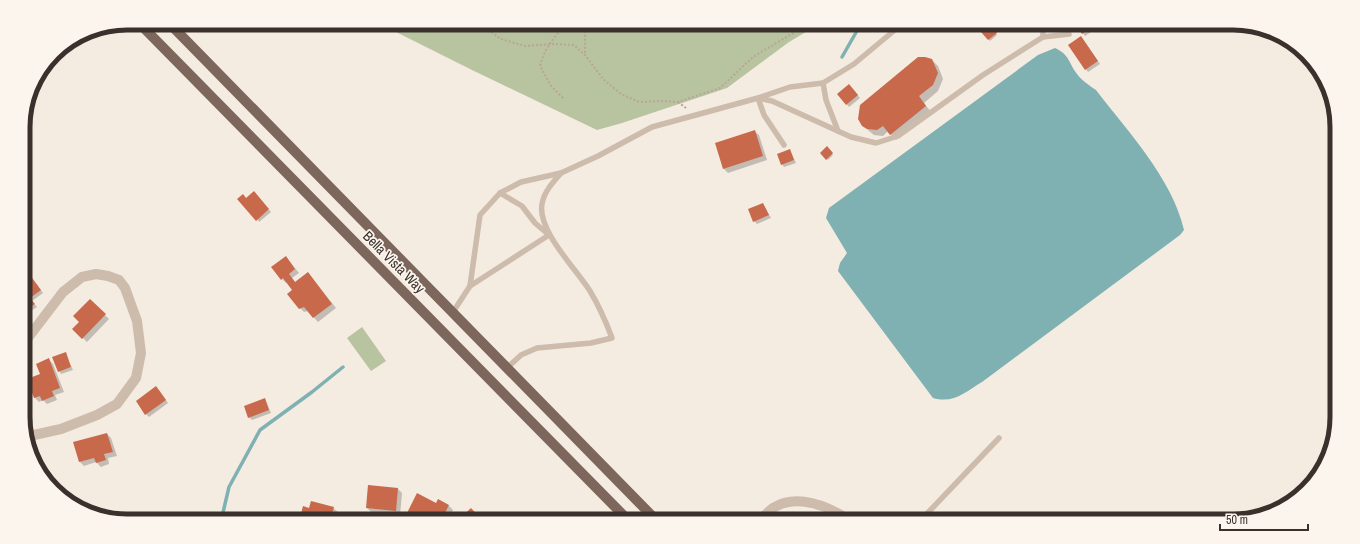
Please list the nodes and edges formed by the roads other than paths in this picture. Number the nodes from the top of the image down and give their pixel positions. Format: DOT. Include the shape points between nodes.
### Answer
graph roads {
  1 [pos="146,30"];
  2 [pos="176,30"];
  3 [pos="895,30"];
  4 [pos="1044,30"];
  5 [pos="1069,34"];
  6 [pos="1044,37"];
  7 [pos="823,84"];
  8 [pos="758,98"];
  9 [pos="838,131"];
  10 [pos="784,145"];
  11 [pos="561,173"];
  12 [pos="500,193"];
  13 [pos="549,235"];
  14 [pos="470,286"];
  15 [pos="453,312"];
  16 [pos="30,335"];
  17 [pos="507,368"];
  18 [pos="32,435"];
  19 [pos="999,438"];
  20 [pos="622,514"];
  21 [pos="650,514"];
  22 [pos="767,514"];
  23 [pos="840,514"];
  24 [pos="927,514"];
  1 -- 20 [label="main road, Bella Vista Way"];
  2 -- 15 [label="main road, Bella Vista Way"];
  3 -- 7 [label="lane" via="854,64"];
  4 -- 6 [label="lane"];
  5 -- 6 [label="lane"];
  6 -- 9 [label="lane" via="983,75 898,136 876,144"];
  7 -- 8 [label="lane" via="790,87"];
  7 -- 9 [label="lane" via="826,100"];
  8 -- 9 [label="lane" via="772,101"];
  8 -- 10 [label="lane" via="764,116"];
  8 -- 11 [label="lane" via="652,127"];
  11 -- 12 [label="lane" via="521,182"];
  11 -- 13 [label="lane" via="549,187 542,204"];
  12 -- 13 [label="lane" via="522,206 535,223"];
  12 -- 14 [label="lane" via="480,215"];
  13 -- 14 [label="lane"];
  13 -- 17 [label="lane" via="590,291 605,318 612,338 591,343 537,348 521,355"];
  14 -- 15 [label="lane"];
  15 -- 17 [label="main road, Bella Vista Way"];
  16 -- 18 [label="street" via="63,292 82,276 96,274 119,280 125,288 137,320 141,353 136,378 117,404 61,429"];
  17 -- 21 [label="main road, Bella Vista Way"];
  19 -- 24 [label="lane"];
  22 -- 23 [label="street" via="774,508 796,501 819,504"];
}
